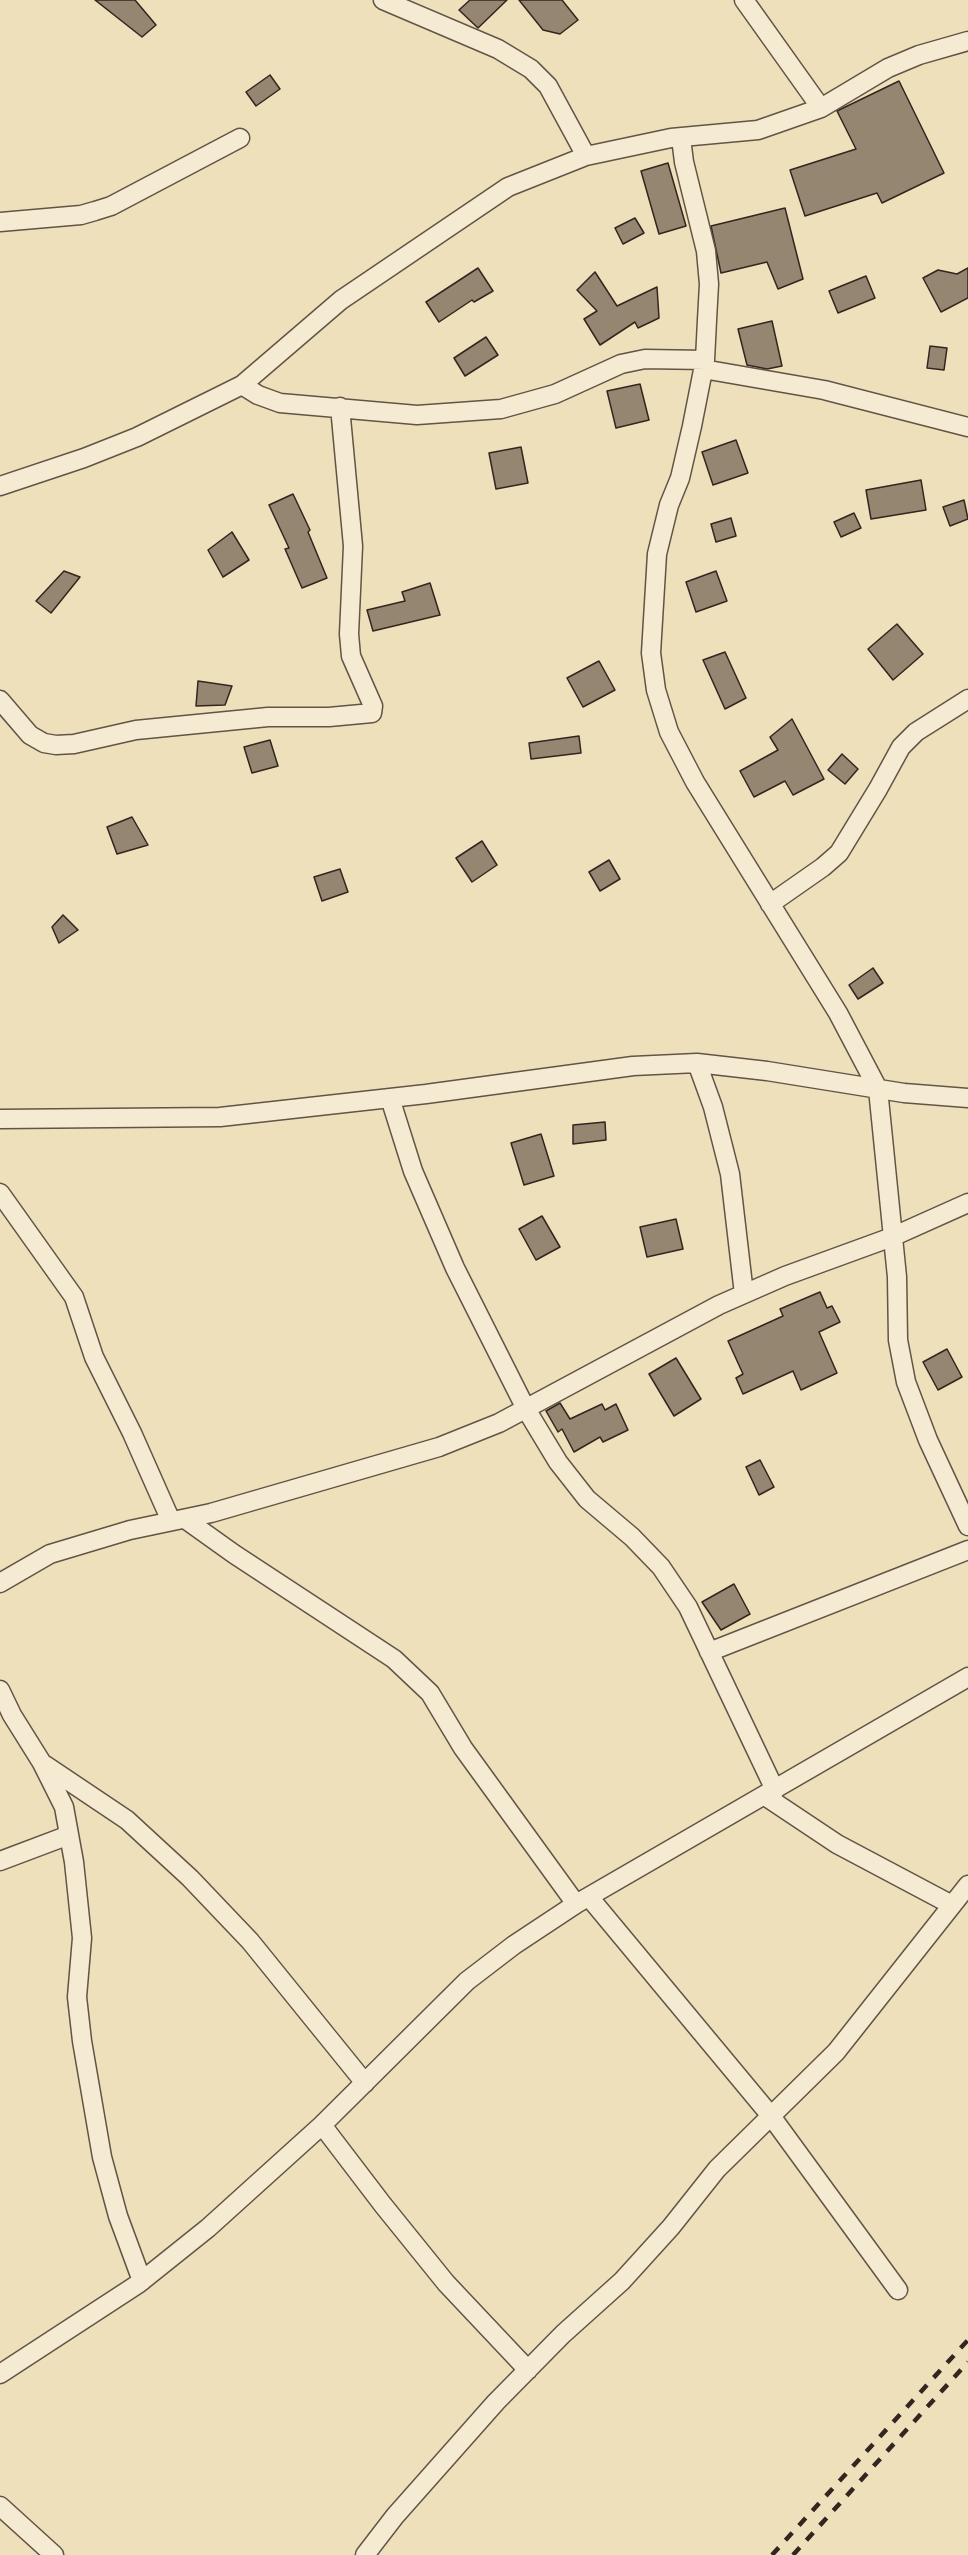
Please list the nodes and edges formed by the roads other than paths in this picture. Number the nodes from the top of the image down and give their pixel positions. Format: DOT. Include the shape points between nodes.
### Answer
graph roads {
  1 [pos="383,0"];
  2 [pos="744,0"];
  3 [pos="968,41"];
  4 [pos="821,108"];
  5 [pos="240,138"];
  6 [pos="681,138"];
  7 [pos="586,156"];
  8 [pos="0,222"];
  9 [pos="704,364"];
  10 [pos="242,385"];
  11 [pos="340,407"];
  12 [pos="968,427"];
  13 [pos="0,486"];
  14 [pos="968,699"];
  15 [pos="0,700"];
  16 [pos="770,904"];
  17 [pos="697,1063"];
  18 [pos="878,1089"];
  19 [pos="390,1098"];
  20 [pos="968,1098"];
  21 [pos="0,1119"];
  22 [pos="0,1193"];
  23 [pos="968,1203"];
  24 [pos="892,1237"];
  25 [pos="744,1294"];
  26 [pos="526,1409"];
  27 [pos="178,1520"];
  28 [pos="968,1526"];
  29 [pos="968,1550"];
  30 [pos="0,1583"];
  31 [pos="709,1652"];
  32 [pos="968,1677"];
  33 [pos="0,1690"];
  34 [pos="42,1763"];
  35 [pos="770,1793"];
  36 [pos="69,1835"];
  37 [pos="0,1861"];
  38 [pos="968,1885"];
  39 [pos="582,1900"];
  40 [pos="952,1905"];
  41 [pos="365,2083"];
  42 [pos="771,2116"];
  43 [pos="322,2125"];
  44 [pos="142,2280"];
  45 [pos="898,2290"];
  46 [pos="528,2370"];
  47 [pos="0,2374"];
  48 [pos="0,2506"];
  49 [pos="54,2555"];
  50 [pos="365,2555"];
  1 -- 7 [label="street" via="498,49 531,69 548,86"];
  2 -- 4 [label="street"];
  3 -- 4 [label="street" via="888,68"];
  4 -- 6 [label="street" via="758,130"];
  5 -- 8 [label="street" via="95,212"];
  6 -- 7 [label="street"];
  6 -- 9 [label="street" via="706,252 709,284"];
  7 -- 10 [label="street" via="508,187 428,240 341,300"];
  9 -- 11 [label="street" via="645,359 621,364 555,394 501,409 417,415"];
  9 -- 12 [label="street"];
  9 -- 16 [label="street" via="680,478 657,554 651,653 656,690 669,732"];
  10 -- 11 [label="street" via="280,403"];
  10 -- 13 [label="street" via="137,437"];
  11 -- 15 [label="street" via="353,546 348,634 351,656 373,706 372,713 268,717 136,730 56,745 30,735"];
  14 -- 16 [label="street" via="916,732 901,747 838,853"];
  16 -- 18 [label="street" via="838,1013"];
  17 -- 18 [label="street"];
  17 -- 19 [label="street" via="633,1066"];
  17 -- 25 [label="street" via="730,1174"];
  18 -- 20 [label="street"];
  18 -- 24 [label="street"];
  19 -- 21 [label="street" via="220,1117"];
  19 -- 26 [label="street" via="413,1171 455,1268"];
  22 -- 27 [label="street" via="74,1297 94,1357"];
  23 -- 24 [label="street"];
  24 -- 25 [label="street"];
  24 -- 28 [label="street" via="898,1340 906,1382"];
  25 -- 26 [label="street"];
  26 -- 27 [label="street" via="439,1447"];
  26 -- 31 [label="street" via="558,1462 587,1499 661,1567 688,1607"];
  27 -- 30 [label="street" via="50,1554"];
  27 -- 39 [label="street" via="394,1659 430,1693 463,1748"];
  29 -- 31 [label="street"];
  31 -- 35 [label="street"];
  32 -- 35 [label="street"];
  33 -- 34 [label="street"];
  34 -- 36 [label="street" via="64,1807"];
  34 -- 41 [label="street" via="127,1820 190,1878 250,1941"];
  35 -- 39 [label="street"];
  35 -- 40 [label="street" via="837,1844"];
  36 -- 37 [label="street"];
  36 -- 44 [label="street" via="82,1938 77,1997 84,2052 102,2157 118,2216"];
  38 -- 40 [label="street"];
  39 -- 41 [label="street" via="467,1981"];
  39 -- 42 [label="street"];
  40 -- 42 [label="street" via="836,2052"];
  41 -- 43 [label="street"];
  42 -- 45 [label="street"];
  42 -- 46 [label="street" via="717,2169 622,2281"];
  43 -- 44 [label="street" via="208,2228"];
  43 -- 46 [label="street" via="446,2283"];
  44 -- 47 [label="street"];
  46 -- 50 [label="street" via="395,2516"];
  48 -- 49 [label="street"];
}
